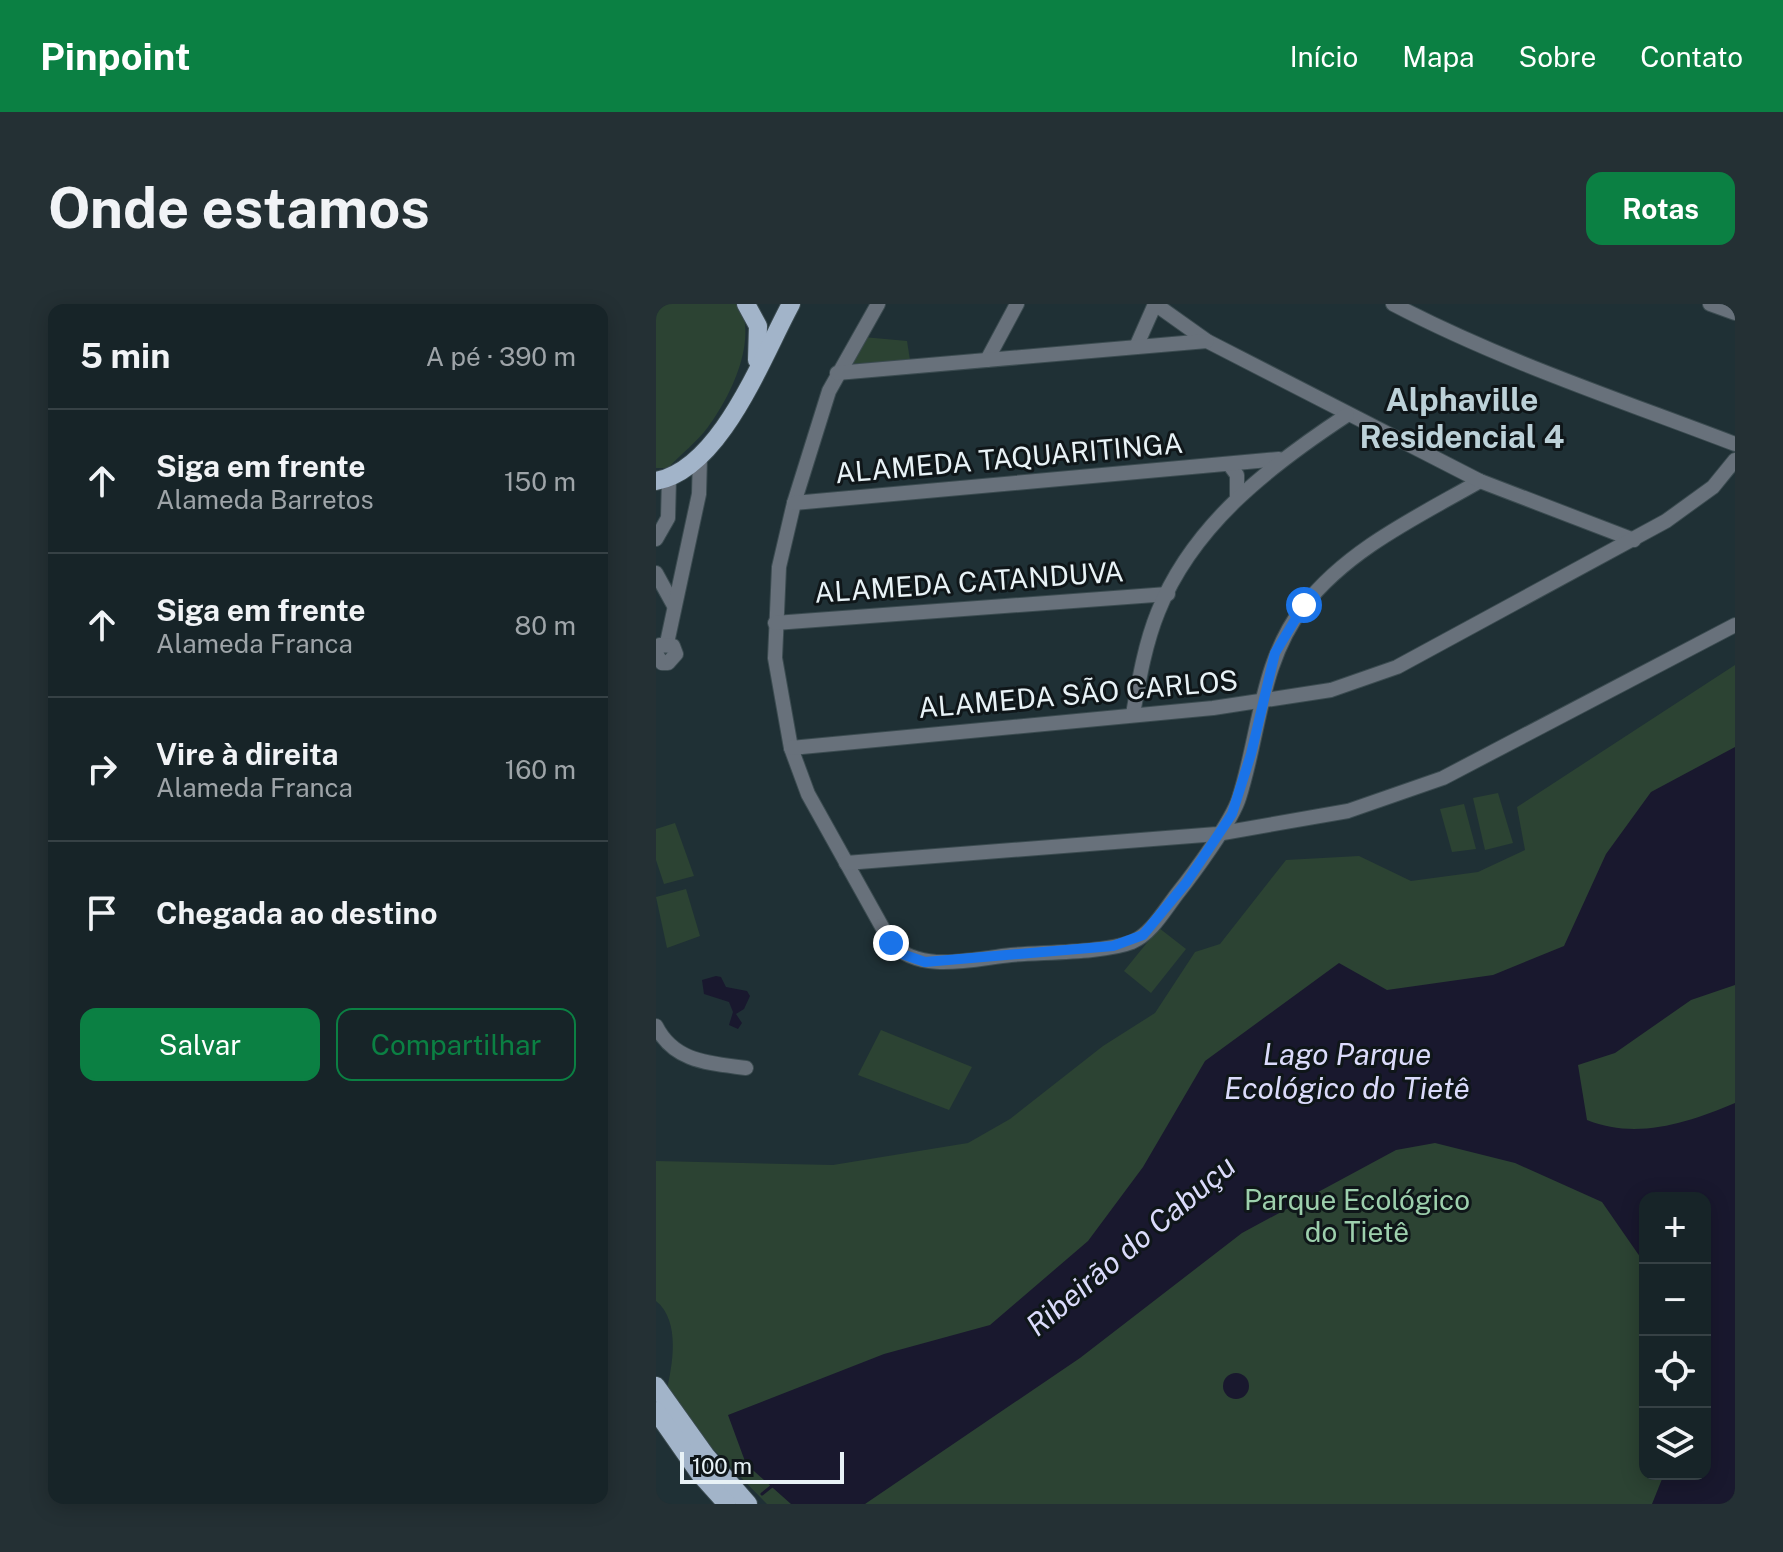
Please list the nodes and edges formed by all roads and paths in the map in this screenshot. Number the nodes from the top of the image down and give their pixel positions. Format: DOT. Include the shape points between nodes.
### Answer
graph roads {
  1 [pos="746,304"];
  2 [pos="791,304"];
  3 [pos="878,304"];
  4 [pos="1017,304"];
  5 [pos="1155,304"];
  6 [pos="1393,304"];
  7 [pos="1710,304"];
  8 [pos="1735,313"];
  9 [pos="1207,341"];
  10 [pos="1136,347"];
  11 [pos="987,360"];
  12 [pos="755,370"];
  13 [pos="837,373"];
  14 [pos="1347,415"];
  15 [pos="1735,444"];
  16 [pos="700,457"];
  17 [pos="1279,459"];
  18 [pos="1735,460"];
  19 [pos="1229,464"];
  20 [pos="662,480"];
  21 [pos="1480,481"];
  22 [pos="1237,499"];
  23 [pos="671,503"];
  24 [pos="794,503"];
  25 [pos="696,505"];
  26 [pos="656,539"];
  27 [pos="1634,540"];
  28 [pos="656,573"];
  29 [pos="1168,594"];
  30 [pos="673,604"];
  31 [pos="775,623"];
  32 [pos="1735,625"];
  33 [pos="659,657"];
  34 [pos="1262,702"];
  35 [pos="1133,714"];
  36 [pos="791,748"];
  37 [pos="1217,834"];
  38 [pos="846,863"];
  39 [pos="656,1026"];
  40 [pos="746,1068"];
  41 [pos="656,1386"];
  42 [pos="656,1411"];
  43 [pos="727,1504"];
  44 [pos="747,1504"];
  1 -- 12 [label="main road" via="758,326"];
  2 -- 12 [label="main road"];
  3 -- 13 [label="street"];
  4 -- 11 [label="street"];
  5 -- 9 [label="street"];
  5 -- 10 [label="street"];
  6 -- 15 [label="street" via="1571,384"];
  7 -- 8 [label="street"];
  9 -- 10 [label="street"];
  9 -- 14 [label="street"];
  10 -- 11 [label="street"];
  11 -- 13 [label="street"];
  12 -- 16 [label="main road" via="722,430"];
  13 -- 24 [label="street"];
  14 -- 17 [label="street"];
  14 -- 21 [label="street"];
  16 -- 20 [label="main road"];
  16 -- 25 [label="street"];
  17 -- 19 [label="street, ALAMEDA TAQUARITINGA"];
  17 -- 22 [label="street"];
  18 -- 27 [label="street, ALAMEDA SÃO CARLOS" via="1690,506"];
  19 -- 22 [label="street" via="1237,475"];
  19 -- 24 [label="street, ALAMEDA TAQUARITINGA"];
  20 -- 23 [label="street"];
  21 -- 27 [label="street"];
  21 -- 34 [label="street" via="1354,556 1329,577 1286,630"];
  22 -- 29 [label="street" via="1186,561"];
  23 -- 25 [label="street"];
  23 -- 26 [label="street"];
  24 -- 31 [label="street" via="779,567"];
  25 -- 30 [label="street"];
  27 -- 34 [label="street, ALAMEDA SÃO CARLOS" via="1397,667 1331,690"];
  28 -- 30 [label="street"];
  29 -- 31 [label="street, ALAMEDA CATANDUVA"];
  29 -- 35 [label="street" via="1149,640"];
  30 -- 33 [label="street"];
  31 -- 36 [label="street" via="775,658"];
  32 -- 37 [label="street" via="1443,778 1348,811"];
  34 -- 35 [label="street, ALAMEDA SÃO CARLOS"];
  34 -- 37 [label="street" via="1238,801"];
  35 -- 36 [label="street, ALAMEDA SÃO CARLOS"];
  36 -- 38 [label="street" via="808,794"];
  37 -- 38 [label="street"];
  37 -- 38 [label="street" via="1157,921 1135,941 947,961 925,962 902,954"];
  39 -- 40 [label="street" via="671,1048 687,1058"];
  41 -- 44 [label="main road"];
  42 -- 43 [label="main road"];
}
